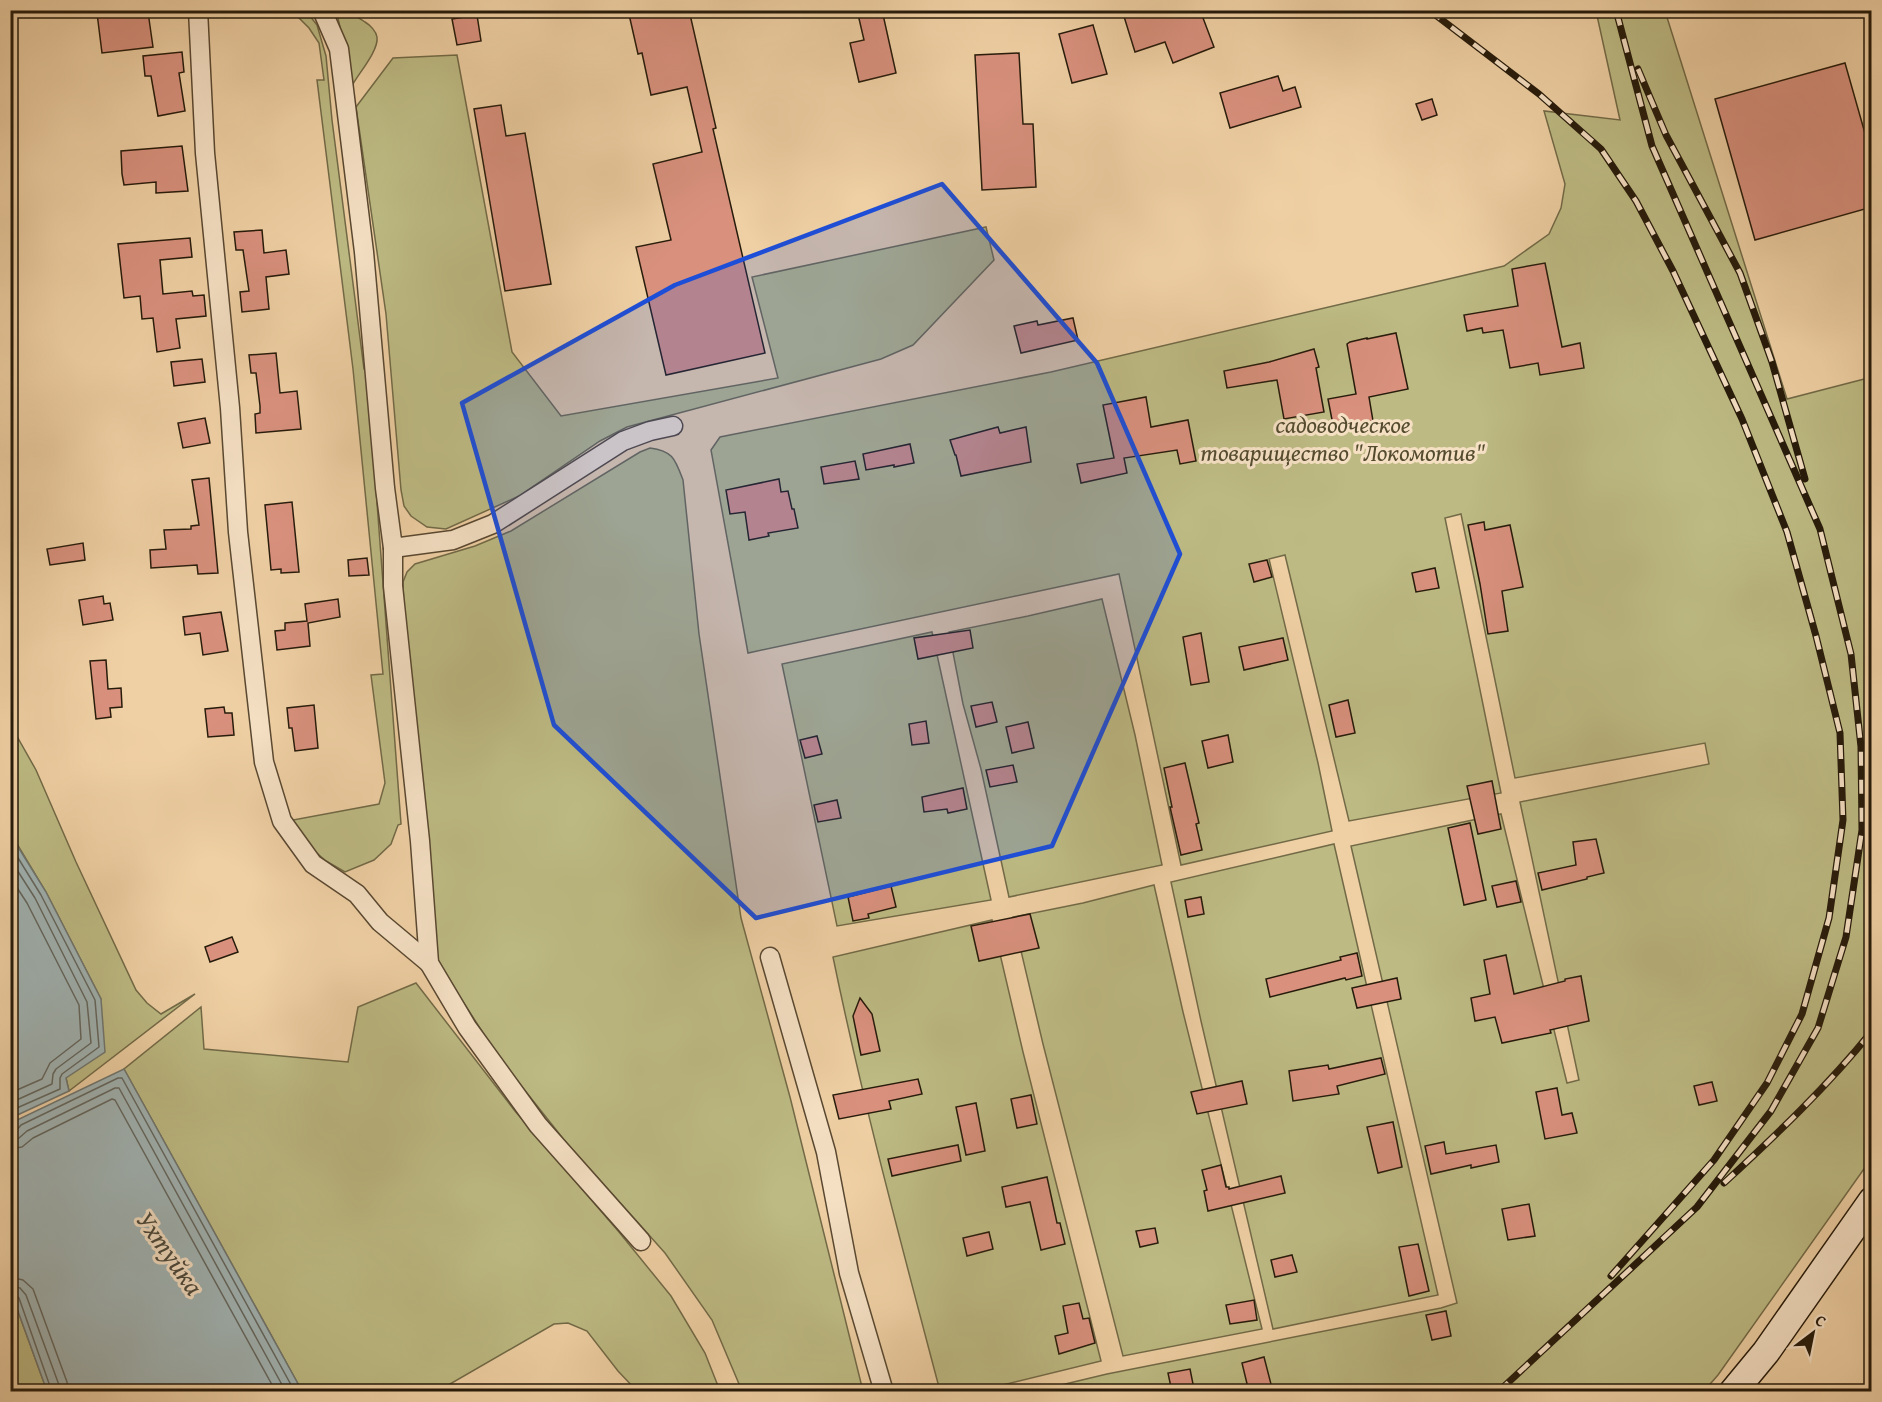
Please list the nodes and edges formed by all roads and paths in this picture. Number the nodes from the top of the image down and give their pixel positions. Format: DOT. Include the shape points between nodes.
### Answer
graph roads {
  1 [pos="198,10"];
  2 [pos="322,10"];
  3 [pos="673,426"];
  4 [pos="393,548"];
  5 [pos="770,957"];
  6 [pos="429,963"];
  7 [pos="1872,1201"];
  8 [pos="641,1241"];
  9 [pos="884,1392"];
  10 [pos="1733,1392"];
  1 -- 6 [label="street" via="205,153 238,532 264,762 282,821 313,864 357,894 380,922"];
  2 -- 4 [label="street" via="339,49 364,252"];
  3 -- 4 [label="street" via="623,441 472,534"];
  4 -- 6 [label="street" via="393,586"];
  5 -- 9 [label="street" via="826,1152 849,1274"];
  6 -- 8 [label="street" via="467,1028 538,1125"];
  7 -- 10 [label="street" via="1766,1352"];
}
